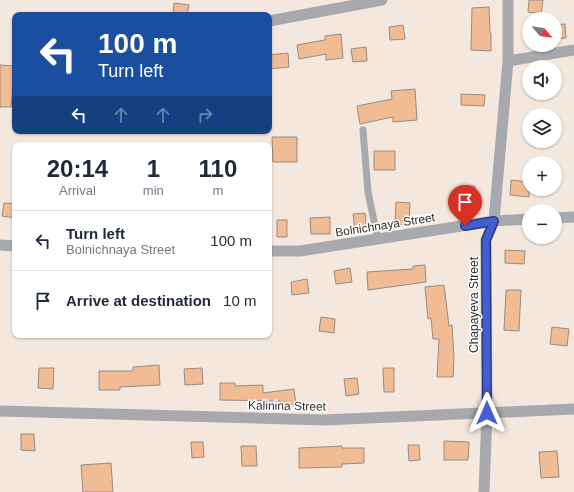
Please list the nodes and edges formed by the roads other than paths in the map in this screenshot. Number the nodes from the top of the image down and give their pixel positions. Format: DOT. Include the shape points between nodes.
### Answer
graph roads {
  1 [pos="382,0"];
  2 [pos="508,0"];
  3 [pos="272,20"];
  4 [pos="574,50"];
  5 [pos="508,61"];
  6 [pos="363,130"];
  7 [pos="574,217"];
  8 [pos="562,218"];
  9 [pos="522,220"];
  10 [pos="494,221"];
  11 [pos="378,240"];
  12 [pos="0,246"];
  13 [pos="12,246"];
  14 [pos="272,251"];
  15 [pos="574,409"];
  16 [pos="0,411"];
  17 [pos="487,413"];
  18 [pos="484,492"];
  1 -- 3 [label="street"];
  2 -- 5 [label="street, Chapayeva Street"];
  4 -- 5 [label="street"];
  5 -- 10 [label="street, Chapayeva Street"];
  6 -- 11 [label="lane" via="368,192"];
  7 -- 8 [label="street"];
  9 -- 10 [label="street, Bolnichnaya Street"];
  10 -- 11 [label="street, Bolnichnaya Street"];
  10 -- 17 [label="street, Chapayeva Street" via="486,240"];
  11 -- 14 [label="street, Bolnichnaya Street" via="300,251"];
  12 -- 13 [label="street"];
  15 -- 17 [label="street, Kalinina Street"];
  16 -- 17 [label="street, Kalinina Street" via="324,420"];
  17 -- 18 [label="street, Chapayeva Street"];
}
